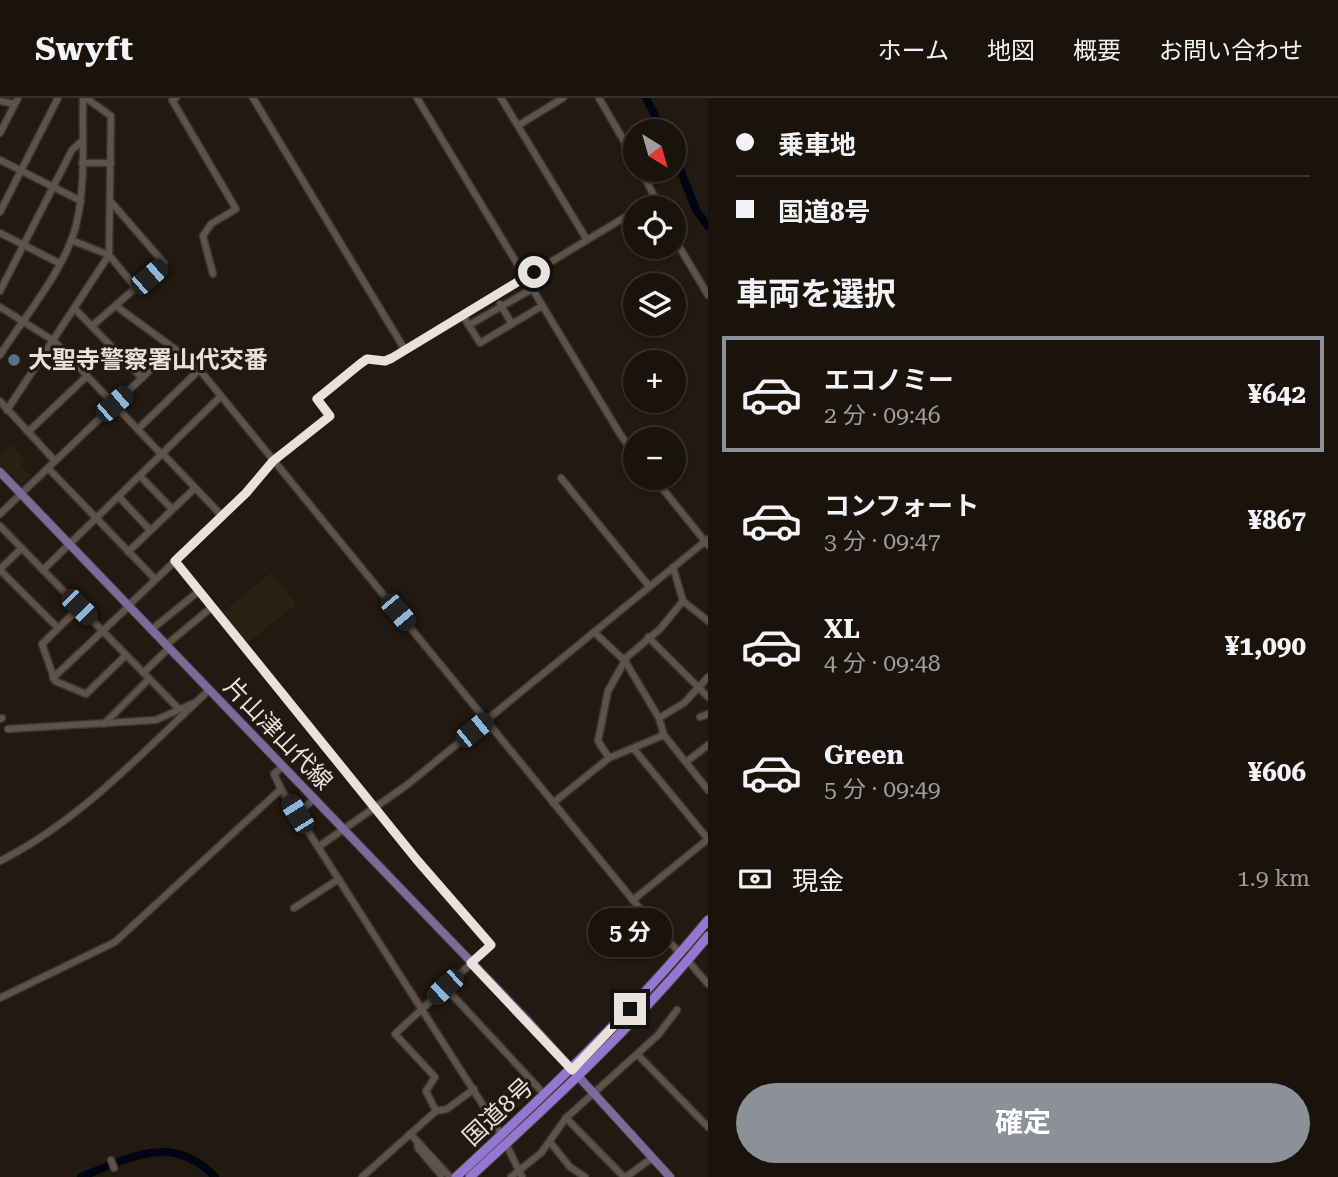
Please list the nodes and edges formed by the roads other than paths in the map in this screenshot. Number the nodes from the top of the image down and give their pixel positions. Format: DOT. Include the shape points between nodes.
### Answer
graph roads {
  1 [pos="58,98"];
  2 [pos="85,98"];
  3 [pos="176,98"];
  4 [pos="253,98"];
  5 [pos="416,98"];
  6 [pos="501,98"];
  7 [pos="563,98"];
  8 [pos="599,98"];
  9 [pos="0,101"];
  10 [pos="16,101"];
  11 [pos="519,125"];
  12 [pos="0,133"];
  13 [pos="623,139"];
  14 [pos="82,141"];
  15 [pos="0,160"];
  16 [pos="82,163"];
  17 [pos="111,163"];
  18 [pos="21,170"];
  19 [pos="53,187"];
  20 [pos="80,201"];
  21 [pos="111,202"];
  22 [pos="0,212"];
  23 [pos="623,218"];
  24 [pos="0,233"];
  25 [pos="71,240"];
  26 [pos="587,240"];
  27 [pos="23,245"];
  28 [pos="109,255"];
  29 [pos="686,258"];
  30 [pos="60,263"];
  31 [pos="213,274"];
  32 [pos="525,278"];
  33 [pos="136,288"];
  34 [pos="531,289"];
  35 [pos="0,291"];
  36 [pos="708,295"];
  37 [pos="495,296"];
  38 [pos="116,306"];
  39 [pos="501,306"];
  40 [pos="541,306"];
  41 [pos="0,307"];
  42 [pos="75,309"];
  43 [pos="463,316"];
  44 [pos="22,321"];
  45 [pos="512,324"];
  46 [pos="92,326"];
  47 [pos="469,326"];
  48 [pos="54,341"];
  49 [pos="173,348"];
  50 [pos="405,350"];
  51 [pos="0,355"];
  52 [pos="199,370"];
  53 [pos="87,376"];
  54 [pos="142,378"];
  55 [pos="220,397"];
  56 [pos="0,401"];
  57 [pos="114,404"];
  58 [pos="7,410"];
  59 [pos="138,429"];
  60 [pos="29,432"];
  61 [pos="623,435"];
  62 [pos="162,455"];
  63 [pos="55,461"];
  64 [pos="273,461"];
  65 [pos="48,468"];
  66 [pos="0,472"];
  67 [pos="140,476"];
  68 [pos="561,478"];
  69 [pos="195,488"];
  70 [pos="664,490"];
  71 [pos="21,494"];
  72 [pos="119,497"];
  73 [pos="172,509"];
  74 [pos="0,514"];
  75 [pos="222,516"];
  76 [pos="96,519"];
  77 [pos="0,526"];
  78 [pos="150,530"];
  79 [pos="707,542"];
  80 [pos="69,544"];
  81 [pos="22,548"];
  82 [pos="128,552"];
  83 [pos="175,561"];
  84 [pos="673,567"];
  85 [pos="0,569"];
  86 [pos="43,570"];
  87 [pos="155,579"];
  88 [pos="649,586"];
  89 [pos="199,591"];
  90 [pos="683,601"];
  91 [pos="128,606"];
  92 [pos="79,607"];
  93 [pos="212,607"];
  94 [pos="708,621"];
  95 [pos="58,628"];
  96 [pos="151,629"];
  97 [pos="103,631"];
  98 [pos="594,632"];
  99 [pos="648,637"];
  100 [pos="167,647"];
  101 [pos="126,655"];
  102 [pos="625,661"];
  103 [pos="143,673"];
  104 [pos="708,677"];
  105 [pos="53,678"];
  106 [pos="149,679"];
  107 [pos="697,688"];
  108 [pos="209,690"];
  109 [pos="708,697"];
  110 [pos="196,702"];
  111 [pos="178,708"];
  112 [pos="708,714"];
  113 [pos="167,715"];
  114 [pos="700,717"];
  115 [pos="659,718"];
  116 [pos="485,720"];
  117 [pos="104,724"];
  118 [pos="173,724"];
  119 [pos="8,729"];
  120 [pos="664,735"];
  121 [pos="708,745"];
  122 [pos="633,748"];
  123 [pos="610,758"];
  124 [pos="686,762"];
  125 [pos="282,767"];
  126 [pos="281,789"];
  127 [pos="708,790"];
  128 [pos="314,799"];
  129 [pos="553,803"];
  130 [pos="376,809"];
  131 [pos="297,814"];
  132 [pos="345,831"];
  133 [pos="708,839"];
  134 [pos="318,847"];
  135 [pos="0,861"];
  136 [pos="339,880"];
  137 [pos="633,900"];
  138 [pos="294,908"];
  139 [pos="708,920"];
  140 [pos="708,936"];
  141 [pos="680,953"];
  142 [pos="688,961"];
  143 [pos="471,963"];
  144 [pos="708,984"];
  145 [pos="445,987"];
  146 [pos="0,998"];
  147 [pos="422,1009"];
  148 [pos="677,1010"];
  149 [pos="638,1055"];
  150 [pos="572,1070"];
  151 [pos="579,1077"];
  152 [pos="474,1089"];
  153 [pos="594,1092"];
  154 [pos="545,1095"];
  155 [pos="436,1111"];
  156 [pos="566,1118"];
  157 [pos="708,1127"];
  158 [pos="410,1134"];
  159 [pos="504,1139"];
  160 [pos="417,1141"];
  161 [pos="550,1142"];
  162 [pos="652,1158"];
  163 [pos="111,1160"];
  164 [pos="114,1168"];
  165 [pos="520,1174"];
  166 [pos="441,1175"];
  167 [pos="362,1177"];
  168 [pos="450,1177"];
  169 [pos="456,1177"];
  170 [pos="470,1177"];
  171 [pos="511,1177"];
  172 [pos="585,1177"];
  173 [pos="625,1177"];
  174 [pos="670,1177"];
  1 -- 18 [label="street"];
  2 -- 14 [label="street"];
  2 -- 17 [label="street" via="111,116"];
  3 -- 31 [label="street" via="172,100 236,209 211,224 203,236"];
  4 -- 50 [label="street"];
  5 -- 32 [label="street"];
  6 -- 11 [label="street"];
  7 -- 11 [label="street"];
  8 -- 13 [label="street"];
  9 -- 10 [label="street"];
  10 -- 12 [label="street"];
  11 -- 26 [label="street"];
  14 -- 16 [label="street"];
  14 -- 19 [label="street" via="72,150"];
  15 -- 18 [label="street"];
  16 -- 17 [label="street"];
  16 -- 20 [label="street"];
  17 -- 21 [label="street"];
  18 -- 19 [label="street"];
  18 -- 22 [label="street"];
  19 -- 20 [label="street"];
  19 -- 27 [label="street"];
  20 -- 25 [label="street"];
  21 -- 28 [label="street"];
  21 -- 33 [label="street" via="164,263"];
  23 -- 26 [label="street"];
  24 -- 27 [label="street"];
  25 -- 28 [label="street"];
  25 -- 30 [label="street"];
  26 -- 32 [label="street"];
  27 -- 30 [label="street"];
  27 -- 35 [label="street"];
  28 -- 33 [label="street"];
  28 -- 42 [label="street"];
  29 -- 36 [label="street"];
  30 -- 44 [label="street"];
  32 -- 34 [label="street"];
  32 -- 37 [label="street"];
  33 -- 38 [label="street"];
  34 -- 39 [label="street"];
  34 -- 40 [label="street"];
  37 -- 39 [label="street"];
  37 -- 43 [label="street"];
  38 -- 46 [label="street"];
  38 -- 49 [label="street"];
  39 -- 45 [label="street"];
  39 -- 47 [label="street"];
  40 -- 45 [label="street"];
  40 -- 61 [label="street"];
  41 -- 44 [label="street"];
  42 -- 46 [label="street"];
  42 -- 48 [label="street"];
  43 -- 47 [label="street"];
  43 -- 50 [label="street"];
  44 -- 48 [label="street"];
  44 -- 51 [label="street"];
  45 -- 47 [label="street" via="480,343"];
  46 -- 54 [label="street"];
  48 -- 53 [label="street"];
  48 -- 58 [label="street"];
  49 -- 52 [label="street"];
  49 -- 54 [label="street"];
  50 -- 64 [label="street" via="385,361 367,359 317,399 330,416"];
  52 -- 55 [label="street"];
  52 -- 59 [label="street"];
  53 -- 57 [label="street"];
  53 -- 60 [label="street"];
  54 -- 57 [label="street"];
  55 -- 62 [label="street"];
  55 -- 64 [label="street"];
  56 -- 58 [label="street"];
  57 -- 59 [label="street"];
  57 -- 63 [label="street"];
  58 -- 60 [label="street"];
  59 -- 62 [label="street"];
  60 -- 63 [label="street"];
  62 -- 67 [label="street"];
  62 -- 69 [label="street"];
  63 -- 65 [label="street"];
  64 -- 75 [label="street"];
  64 -- 116 [label="street"];
  65 -- 71 [label="street"];
  65 -- 76 [label="street"];
  66 -- 71 [label="main road, 片山津山代線"];
  67 -- 72 [label="street"];
  67 -- 73 [label="street"];
  68 -- 88 [label="street"];
  69 -- 73 [label="street"];
  69 -- 75 [label="street"];
  70 -- 79 [label="street"];
  71 -- 74 [label="street"];
  71 -- 80 [label="main road, 片山津山代線"];
  72 -- 76 [label="street"];
  72 -- 78 [label="street"];
  73 -- 78 [label="street"];
  75 -- 83 [label="street"];
  76 -- 80 [label="street"];
  76 -- 82 [label="street"];
  77 -- 81 [label="street"];
  78 -- 82 [label="street"];
  79 -- 84 [label="street"];
  80 -- 86 [label="street"];
  80 -- 91 [label="main road, 片山津山代線"];
  81 -- 85 [label="street"];
  81 -- 86 [label="street"];
  82 -- 87 [label="street"];
  83 -- 87 [label="street"];
  83 -- 89 [label="street"];
  84 -- 88 [label="street"];
  84 -- 90 [label="street"];
  85 -- 95 [label="street"];
  86 -- 92 [label="street"];
  87 -- 91 [label="street"];
  88 -- 98 [label="street"];
  89 -- 93 [label="street"];
  89 -- 96 [label="street"];
  90 -- 94 [label="street"];
  90 -- 99 [label="street"];
  91 -- 96 [label="main road, 片山津山代線"];
  91 -- 97 [label="street"];
  92 -- 95 [label="street"];
  92 -- 97 [label="street"];
  93 -- 100 [label="street"];
  93 -- 130 [label="street"];
  95 -- 105 [label="street" via="42,647"];
  96 -- 100 [label="main road, 片山津山代線"];
  97 -- 101 [label="street"];
  97 -- 105 [label="street"];
  98 -- 102 [label="street"];
  98 -- 116 [label="street"];
  99 -- 102 [label="street"];
  99 -- 107 [label="street"];
  100 -- 103 [label="street"];
  100 -- 108 [label="main road, 片山津山代線"];
  101 -- 103 [label="street"];
  101 -- 105 [label="street" via="86,694"];
  102 -- 115 [label="street"];
  102 -- 123 [label="street" via="608,691 598,741"];
  103 -- 106 [label="street"];
  104 -- 107 [label="street"];
  106 -- 111 [label="street"];
  106 -- 117 [label="street"];
  107 -- 109 [label="street"];
  107 -- 115 [label="street"];
  108 -- 110 [label="street"];
  108 -- 125 [label="main road, 片山津山代線"];
  110 -- 111 [label="street"];
  110 -- 118 [label="street"];
  111 -- 113 [label="street"];
  112 -- 114 [label="street"];
  113 -- 117 [label="street"];
  113 -- 118 [label="street"];
  115 -- 120 [label="street"];
  116 -- 129 [label="street"];
  116 -- 130 [label="street"];
  117 -- 119 [label="street"];
  118 -- 135 [label="street" via="77,813"];
  120 -- 122 [label="street"];
  120 -- 124 [label="street"];
  121 -- 124 [label="street"];
  122 -- 123 [label="street"];
  122 -- 133 [label="street"];
  123 -- 129 [label="street"];
  124 -- 127 [label="street"];
  125 -- 126 [label="street" via="274,774"];
  125 -- 128 [label="main road, 片山津山代線"];
  126 -- 131 [label="street"];
  126 -- 146 [label="street" via="115,942"];
  128 -- 131 [label="street"];
  128 -- 132 [label="main road, 片山津山代線"];
  129 -- 137 [label="street"];
  130 -- 132 [label="street"];
  130 -- 143 [label="street" via="491,945"];
  131 -- 134 [label="street"];
  132 -- 134 [label="street"];
  132 -- 143 [label="main road, 片山津山代線"];
  133 -- 137 [label="street"];
  134 -- 136 [label="street"];
  136 -- 138 [label="street"];
  136 -- 147 [label="street"];
  137 -- 141 [label="street"];
  139 -- 141 [label="highway, 国道8号"];
  140 -- 142 [label="highway, 国道8号"];
  141 -- 150 [label="highway, 国道8号"];
  142 -- 144 [label="street"];
  142 -- 151 [label="highway, 国道8号"];
  143 -- 145 [label="street"];
  143 -- 150 [label="main road, 片山津山代線"];
  145 -- 147 [label="street"];
  145 -- 154 [label="street"];
  147 -- 152 [label="street"];
  147 -- 155 [label="street" via="395,1034 435,1077 426,1091"];
  148 -- 149 [label="street"];
  149 -- 153 [label="street"];
  149 -- 157 [label="street"];
  150 -- 151 [label="main road, 片山津山代線"];
  150 -- 154 [label="highway, 国道8号"];
  151 -- 153 [label="main road, 片山津山代線"];
  151 -- 159 [label="highway, 国道8号"];
  152 -- 155 [label="street" via="447,1109"];
  152 -- 159 [label="street"];
  153 -- 156 [label="street"];
  153 -- 162 [label="main road, 片山津山代線"];
  154 -- 159 [label="highway, 国道8号"];
  155 -- 158 [label="street"];
  156 -- 161 [label="street"];
  156 -- 173 [label="street"];
  158 -- 160 [label="street"];
  158 -- 167 [label="street"];
  159 -- 165 [label="street"];
  159 -- 169 [label="highway, 国道8号"];
  159 -- 170 [label="highway, 国道8号"];
  160 -- 166 [label="street" via="418,1149"];
  160 -- 168 [label="street"];
  161 -- 165 [label="street"];
  161 -- 172 [label="street" via="570,1167"];
  162 -- 173 [label="street"];
  162 -- 174 [label="main road, 片山津山代線"];
  163 -- 164 [label="street"];
  165 -- 171 [label="street"];
}
